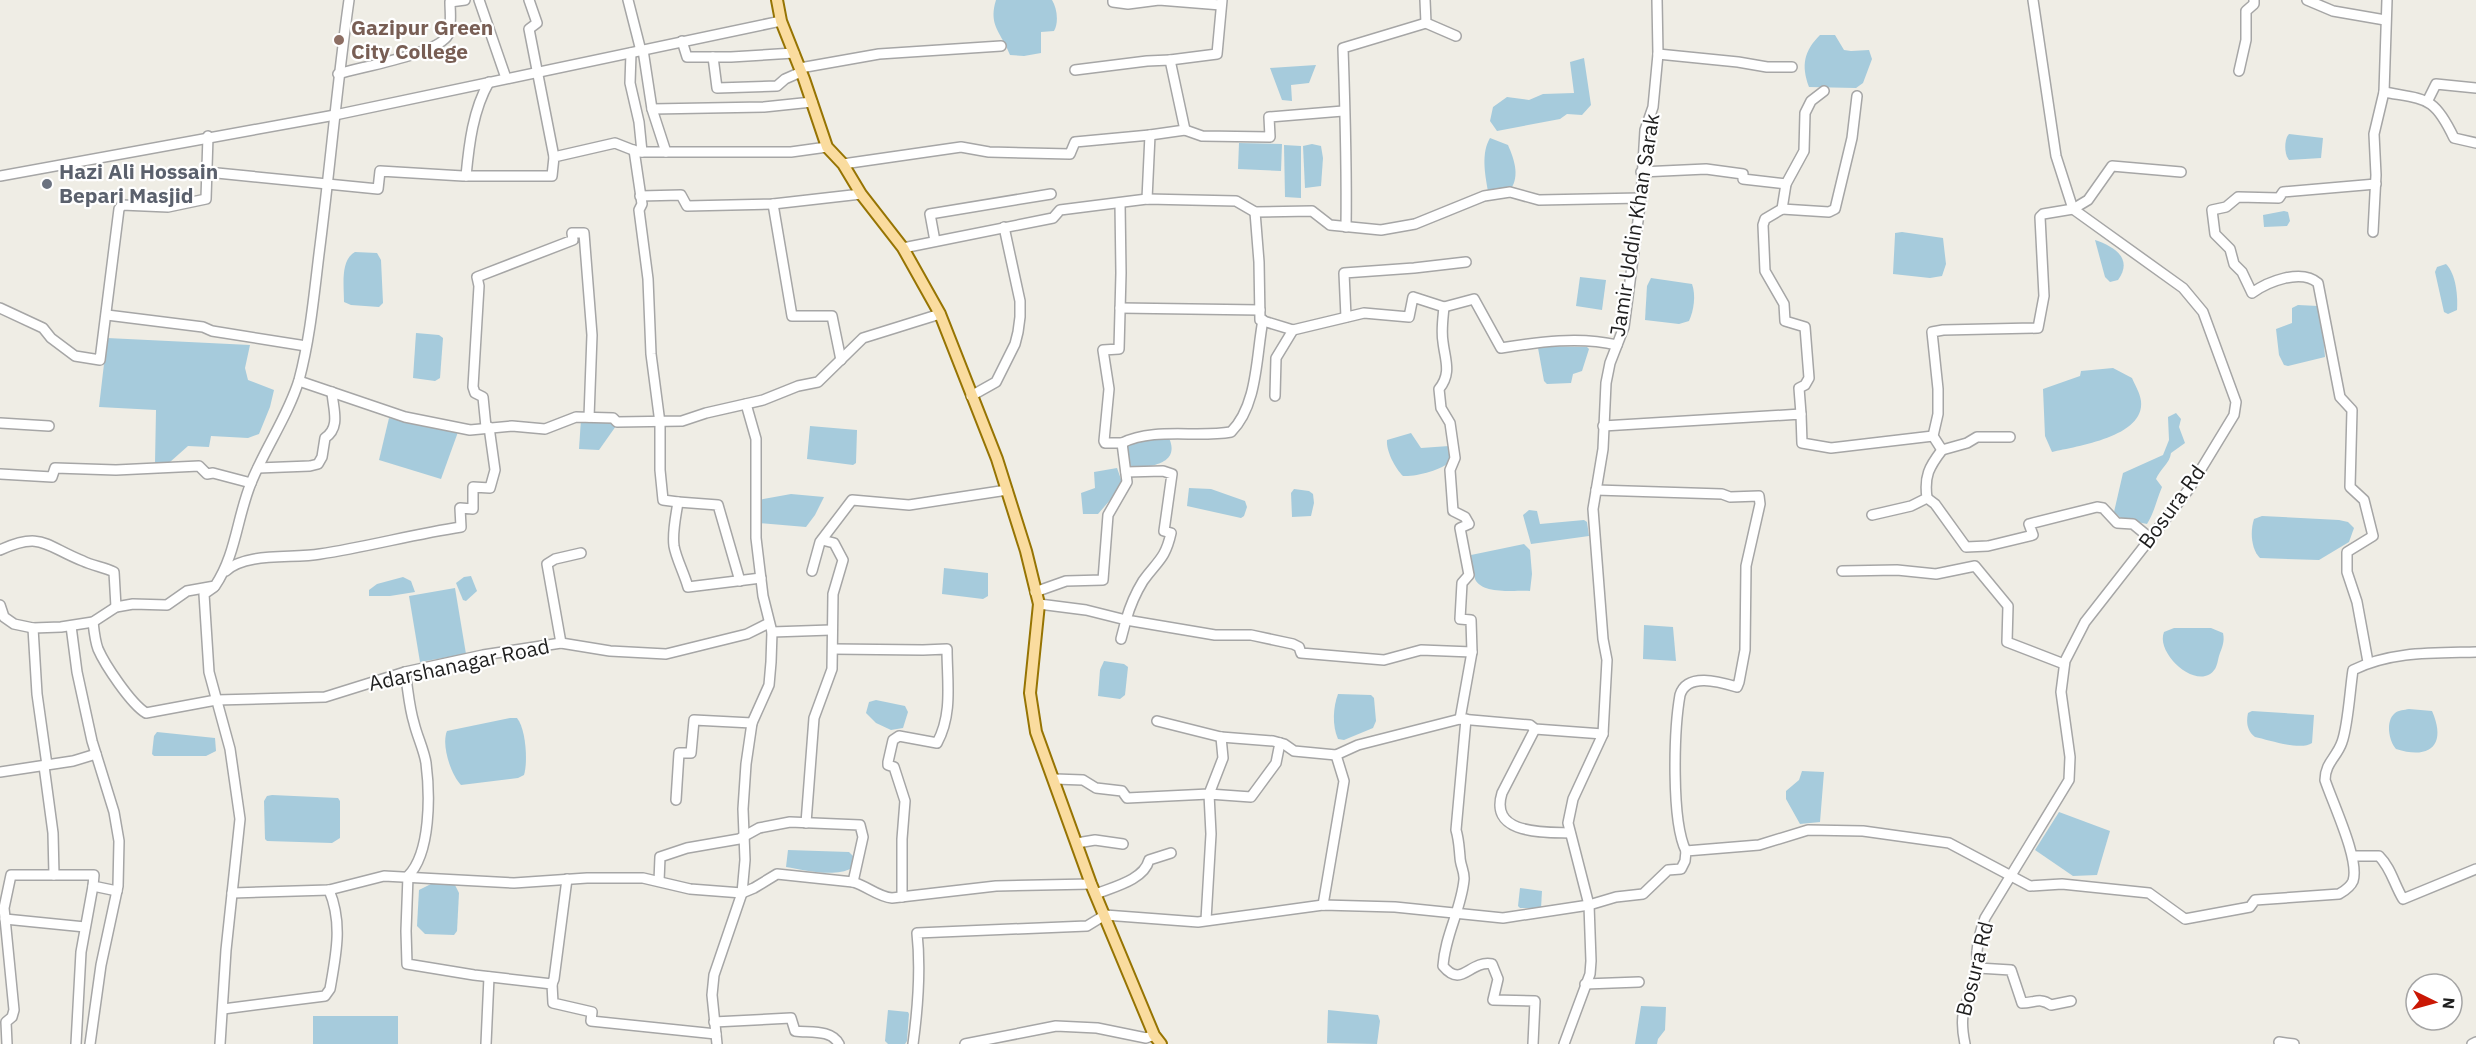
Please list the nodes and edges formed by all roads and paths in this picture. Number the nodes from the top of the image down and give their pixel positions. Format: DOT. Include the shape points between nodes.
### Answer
graph roads {
  1 [pos="349,0"];
  2 [pos="465,0"];
  3 [pos="479,0"];
  4 [pos="530,0"];
  5 [pos="628,0"];
  6 [pos="777,0"];
  7 [pos="1113,0"];
  8 [pos="1425,0"];
  9 [pos="1658,0"];
  10 [pos="2033,0"];
  11 [pos="2254,0"];
  12 [pos="2307,0"];
  13 [pos="2387,0"];
  14 [pos="1221,2"];
  15 [pos="2385,20"];
  16 [pos="781,21"];
  17 [pos="1426,23"];
  18 [pos="1456,36"];
  19 [pos="682,40"];
  20 [pos="1002,46"];
  21 [pos="638,51"];
  22 [pos="794,53"];
  23 [pos="1658,54"];
  24 [pos="713,57"];
  25 [pos="1170,60"];
  26 [pos="1792,67"];
  27 [pos="800,70"];
  28 [pos="1075,70"];
  29 [pos="2239,71"];
  30 [pos="538,72"];
  31 [pos="338,74"];
  32 [pos="506,78"];
  33 [pos="489,82"];
  34 [pos="2476,88"];
  35 [pos="1824,91"];
  36 [pos="2384,92"];
  37 [pos="1857,96"];
  38 [pos="2428,100"];
  39 [pos="812,102"];
  40 [pos="652,109"];
  41 [pos="1343,111"];
  42 [pos="335,115"];
  43 [pos="1185,130"];
  44 [pos="1150,135"];
  45 [pos="208,136"];
  46 [pos="2476,143"];
  47 [pos="827,147"];
  48 [pos="638,151"];
  49 [pos="666,152"];
  50 [pos="554,158"];
  51 [pos="843,164"];
  52 [pos="207,172"];
  53 [pos="1641,172"];
  54 [pos="2181,172"];
  55 [pos="0,176"];
  56 [pos="466,176"];
  57 [pos="328,184"];
  58 [pos="1786,184"];
  59 [pos="2376,184"];
  60 [pos="861,194"];
  61 [pos="1051,194"];
  62 [pos="640,196"];
  63 [pos="1641,198"];
  64 [pos="1146,199"];
  65 [pos="1120,203"];
  66 [pos="773,204"];
  67 [pos="1782,209"];
  68 [pos="2073,209"];
  69 [pos="1255,212"];
  70 [pos="1004,227"];
  71 [pos="1346,227"];
  72 [pos="2373,232"];
  73 [pos="935,241"];
  74 [pos="903,248"];
  75 [pos="1466,262"];
  76 [pos="1444,307"];
  77 [pos="0,308"];
  78 [pos="1120,308"];
  79 [pos="1260,310"];
  80 [pos="940,314"];
  81 [pos="107,315"];
  82 [pos="1347,317"];
  83 [pos="1263,320"];
  84 [pos="1293,330"];
  85 [pos="1617,345"];
  86 [pos="306,346"];
  87 [pos="840,360"];
  88 [pos="298,381"];
  89 [pos="332,392"];
  90 [pos="971,396"];
  91 [pos="1275,396"];
  92 [pos="746,404"];
  93 [pos="1801,414"];
  94 [pos="589,417"];
  95 [pos="0,423"];
  96 [pos="660,423"];
  97 [pos="49,426"];
  98 [pos="1604,426"];
  99 [pos="488,427"];
  100 [pos="1933,436"];
  101 [pos="2010,437"];
  102 [pos="1122,443"];
  103 [pos="1942,450"];
  104 [pos="258,468"];
  105 [pos="1126,472"];
  106 [pos="0,474"];
  107 [pos="251,483"];
  108 [pos="1007,490"];
  109 [pos="1596,490"];
  110 [pos="1927,498"];
  111 [pos="678,502"];
  112 [pos="1872,516"];
  113 [pos="2150,538"];
  114 [pos="822,540"];
  115 [pos="0,550"];
  116 [pos="581,552"];
  117 [pos="226,571"];
  118 [pos="812,571"];
  119 [pos="1842,571"];
  120 [pos="761,578"];
  121 [pos="740,581"];
  122 [pos="215,586"];
  123 [pos="1035,592"];
  124 [pos="1038,604"];
  125 [pos="0,605"];
  126 [pos="116,607"];
  127 [pos="1126,620"];
  128 [pos="93,622"];
  129 [pos="71,626"];
  130 [pos="771,627"];
  131 [pos="33,628"];
  132 [pos="831,630"];
  133 [pos="1120,639"];
  134 [pos="561,643"];
  135 [pos="833,649"];
  136 [pos="1472,652"];
  137 [pos="2476,652"];
  138 [pos="2368,662"];
  139 [pos="2064,664"];
  140 [pos="405,672"];
  141 [pos="216,700"];
  142 [pos="1463,719"];
  143 [pos="1157,721"];
  144 [pos="752,723"];
  145 [pos="1535,729"];
  146 [pos="1603,734"];
  147 [pos="1221,737"];
  148 [pos="1280,743"];
  149 [pos="96,754"];
  150 [pos="1336,755"];
  151 [pos="46,765"];
  152 [pos="0,772"];
  153 [pos="1055,779"];
  154 [pos="1209,794"];
  155 [pos="676,800"];
  156 [pos="806,823"];
  157 [pos="1570,833"];
  158 [pos="746,836"];
  159 [pos="1077,843"];
  160 [pos="1123,844"];
  161 [pos="1686,851"];
  162 [pos="1171,853"];
  163 [pos="2354,856"];
  164 [pos="2476,869"];
  165 [pos="54,874"];
  166 [pos="408,876"];
  167 [pos="2012,878"];
  168 [pos="567,879"];
  169 [pos="659,881"];
  170 [pos="853,882"];
  171 [pos="93,886"];
  172 [pos="1093,889"];
  173 [pos="329,890"];
  174 [pos="117,891"];
  175 [pos="232,893"];
  176 [pos="742,893"];
  177 [pos="902,897"];
  178 [pos="1323,905"];
  179 [pos="1589,905"];
  180 [pos="1455,913"];
  181 [pos="1105,915"];
  182 [pos="5,919"];
  183 [pos="1206,920"];
  184 [pos="85,927"];
  185 [pos="1978,968"];
  186 [pos="489,977"];
  187 [pos="1639,982"];
  188 [pos="552,984"];
  189 [pos="1585,984"];
  190 [pos="2071,1001"];
  191 [pos="223,1010"];
  192 [pos="714,1022"];
  193 [pos="716,1034"];
  194 [pos="1154,1035"];
  195 [pos="1000,1041"];
  196 [pos="2279,1042"];
  197 [pos="7,1044"];
  198 [pos="76,1044"];
  199 [pos="90,1044"];
  200 [pos="220,1044"];
  201 [pos="486,1044"];
  202 [pos="717,1044"];
  203 [pos="839,1044"];
  204 [pos="913,1044"];
  205 [pos="965,1044"];
  206 [pos="1161,1044"];
  207 [pos="1533,1044"];
  208 [pos="1563,1044"];
  209 [pos="1965,1044"];
  210 [pos="2294,1044"];
  1 -- 31 [label="street"];
  2 -- 31 [label="street" via="450,2 449,32 438,44"];
  3 -- 32 [label="street"];
  4 -- 30 [label="street" via="537,23 529,29"];
  5 -- 21 [label="street"];
  6 -- 16 [label="main road"];
  7 -- 14 [label="street" via="1128,4 1159,0"];
  8 -- 17 [label="street"];
  9 -- 23 [label="street, Jamir Uddin Khan Sarak"];
  10 -- 68 [label="street" via="2056,156"];
  11 -- 29 [label="street" via="2246,11 2246,40"];
  12 -- 15 [label="street" via="2333,10"];
  13 -- 15 [label="street"];
  14 -- 25 [label="street" via="1217,54"];
  15 -- 36 [label="street"];
  16 -- 19 [label="street"];
  16 -- 22 [label="main road"];
  17 -- 18 [label="street"];
  17 -- 41 [label="street" via="1343,48"];
  19 -- 21 [label="street"];
  19 -- 24 [label="street" via="687,57"];
  20 -- 27 [label="street" via="879,54"];
  21 -- 30 [label="street"];
  21 -- 40 [label="street"];
  21 -- 48 [label="street" via="630,83 639,122"];
  22 -- 24 [label="street"];
  22 -- 27 [label="main road"];
  23 -- 26 [label="street"];
  23 -- 53 [label="street, Jamir Uddin Khan Sarak"];
  24 -- 27 [label="street" via="717,88 777,86"];
  25 -- 28 [label="street"];
  25 -- 43 [label="street"];
  27 -- 39 [label="main road"];
  30 -- 32 [label="street"];
  30 -- 50 [label="street"];
  31 -- 42 [label="street"];
  32 -- 33 [label="street"];
  33 -- 42 [label="street"];
  33 -- 56 [label="street" via="479,103"];
  34 -- 38 [label="street" via="2436,84"];
  35 -- 58 [label="street" via="1811,101 1805,113 1804,152"];
  36 -- 38 [label="street"];
  36 -- 59 [label="street" via="2374,134"];
  37 -- 67 [label="street" via="1852,138 1835,209"];
  38 -- 46 [label="street" via="2445,118 2454,138"];
  39 -- 40 [label="street"];
  39 -- 47 [label="main road"];
  40 -- 49 [label="street"];
  41 -- 43 [label="street" via="1269,117 1270,137 1203,136"];
  41 -- 71 [label="street" via="1347,138"];
  42 -- 45 [label="street"];
  42 -- 57 [label="street"];
  43 -- 44 [label="street"];
  44 -- 51 [label="street" via="1075,142 1070,154 989,152 961,147"];
  44 -- 64 [label="street"];
  45 -- 52 [label="street"];
  45 -- 55 [label="street"];
  47 -- 49 [label="street" via="791,152"];
  47 -- 51 [label="main road"];
  48 -- 49 [label="street"];
  48 -- 50 [label="street" via="615,143"];
  48 -- 62 [label="street"];
  50 -- 56 [label="street" via="552,176"];
  51 -- 60 [label="main road"];
  52 -- 57 [label="street"];
  52 -- 81 [label="street" via="206,199 168,207 122,205 119,209"];
  53 -- 58 [label="street" via="1706,169 1743,174 1743,179"];
  53 -- 63 [label="street, Jamir Uddin Khan Sarak"];
  54 -- 68 [label="street" via="2112,166 2092,196"];
  56 -- 57 [label="street" via="380,171 378,189"];
  57 -- 86 [label="street"];
  58 -- 67 [label="street"];
  59 -- 72 [label="street"];
  59 -- 138 [label="street" via="2283,192 2278,198 2238,197 2226,207 2212,210 2215,234 2230,249 2234,264 2252,293 2287,278 2312,279 2318,284 2340,398 2352,410 2350,487 2364,500 2373,536 2347,552 2347,572"];
  60 -- 66 [label="street"];
  60 -- 74 [label="main road"];
  61 -- 73 [label="street" via="930,214"];
  62 -- 66 [label="street" via="681,195 687,206"];
  62 -- 96 [label="street"];
  63 -- 71 [label="street" via="1539,200 1510,192 1484,196 1415,224 1381,230"];
  63 -- 85 [label="street, Jamir Uddin Khan Sarak" via="1624,327"];
  64 -- 65 [label="street"];
  64 -- 69 [label="street" via="1236,201"];
  65 -- 70 [label="street" via="1060,210 1053,218"];
  65 -- 78 [label="street"];
  66 -- 87 [label="street" via="792,316 832,316"];
  67 -- 93 [label="street" via="1763,225 1765,271 1784,304 1785,321 1805,327 1809,378 1799,388"];
  68 -- 100 [label="street" via="2040,217 2044,296 2037,328 1932,332 1938,370 1938,414"];
  68 -- 113 [label="street, Bosura Rd" via="2183,288 2204,312 2236,402 2234,415 2189,489"];
  69 -- 71 [label="street" via="1312,211 1330,225"];
  69 -- 79 [label="street"];
  70 -- 73 [label="street"];
  70 -- 90 [label="street" via="1020,301 1015,344 996,382"];
  73 -- 74 [label="street"];
  74 -- 80 [label="main road"];
  75 -- 82 [label="street" via="1344,273"];
  76 -- 82 [label="street" via="1413,297 1409,317 1364,313"];
  76 -- 85 [label="street" via="1474,299 1501,348 1577,340"];
  76 -- 136 [label="street" via="1442,340 1448,367 1439,389 1441,408 1450,423 1455,458 1450,470 1453,511 1469,524 1460,528 1469,574 1462,583 1460,619 1471,620"];
  77 -- 81 [label="street" via="43,328 75,356 100,360"];
  78 -- 79 [label="street"];
  78 -- 102 [label="street" via="1119,349 1103,350 1108,390 1104,441"];
  79 -- 83 [label="street"];
  80 -- 87 [label="street" via="863,338"];
  80 -- 90 [label="main road"];
  81 -- 86 [label="street"];
  82 -- 84 [label="street"];
  83 -- 84 [label="street"];
  83 -- 102 [label="street" via="1252,391 1231,432 1165,434 1131,438"];
  84 -- 91 [label="street" via="1276,358"];
  85 -- 98 [label="street, Jamir Uddin Khan Sarak" via="1606,383"];
  86 -- 88 [label="street"];
  87 -- 92 [label="street" via="818,382"];
  88 -- 89 [label="street"];
  88 -- 104 [label="street"];
  89 -- 99 [label="street" via="405,417 470,430"];
  89 -- 104 [label="street" via="335,426 325,438 318,464"];
  90 -- 108 [label="main road"];
  92 -- 96 [label="street"];
  92 -- 120 [label="street" via="756,439 755,507"];
  93 -- 98 [label="street"];
  93 -- 100 [label="street" via="1802,443 1831,448"];
  94 -- 96 [label="street"];
  94 -- 99 [label="street" via="576,417 544,429"];
  94 -- 99 [label="street" via="592,335 587,261 584,233 572,233 573,240 477,277 473,387 483,397"];
  95 -- 97 [label="street"];
  96 -- 111 [label="street" via="663,500"];
  98 -- 109 [label="street, Jamir Uddin Khan Sarak"];
  99 -- 117 [label="street" via="493,479 490,488 473,487 472,509 460,508 461,526 320,554 246,560"];
  100 -- 103 [label="street"];
  101 -- 103 [label="street" via="1977,437"];
  102 -- 105 [label="street"];
  103 -- 110 [label="street" via="1928,468"];
  104 -- 107 [label="street"];
  105 -- 123 [label="street" via="1124,488 1108,515 1103,580 1066,581"];
  105 -- 127 [label="street" via="1172,474 1164,531 1171,533 1169,543 1162,560 1144,580"];
  106 -- 107 [label="street" via="52,477 55,468 199,466 207,474"];
  107 -- 117 [label="street"];
  108 -- 114 [label="street" via="909,505 852,500"];
  108 -- 123 [label="main road"];
  109 -- 146 [label="street, Jamir Uddin Khan Sarak" via="1593,509 1607,660"];
  109 -- 161 [label="street" via="1759,496 1761,504 1746,566 1745,650 1737,687 1694,681 1681,690 1675,741 1676,778 1681,841"];
  110 -- 112 [label="street"];
  110 -- 113 [label="street" via="1966,547 2011,542 2032,535 2029,524 2097,507 2117,523 2133,524"];
  111 -- 121 [label="street" via="718,505"];
  111 -- 121 [label="street" via="674,545 688,587"];
  113 -- 139 [label="street, Bosura Rd" via="2085,622"];
  114 -- 118 [label="street"];
  114 -- 132 [label="street" via="834,543 843,560 833,594"];
  115 -- 126 [label="street" via="18,542 39,540 114,572"];
  116 -- 134 [label="street" via="547,564"];
  117 -- 122 [label="street"];
  119 -- 139 [label="street" via="1936,573 1975,566 2008,606 2007,642"];
  120 -- 121 [label="street"];
  120 -- 130 [label="street"];
  122 -- 126 [label="street" via="187,591 167,605"];
  122 -- 141 [label="street" via="204,594 209,672"];
  123 -- 124 [label="main road"];
  124 -- 127 [label="street"];
  124 -- 153 [label="main road" via="1030,693 1036,732"];
  125 -- 131 [label="street" via="8,622"];
  126 -- 128 [label="street"];
  127 -- 133 [label="street"];
  127 -- 136 [label="street" via="1215,635 1251,635 1293,644 1301,653 1315,655 1384,660 1421,650"];
  128 -- 129 [label="street"];
  128 -- 141 [label="street, Adarshanagar Road" via="99,650 143,712"];
  129 -- 131 [label="street"];
  129 -- 149 [label="street" via="76,672"];
  130 -- 132 [label="street"];
  130 -- 134 [label="street, Adarshanagar Road" via="666,654"];
  130 -- 144 [label="street" via="769,685"];
  131 -- 151 [label="street"];
  132 -- 135 [label="street"];
  134 -- 140 [label="street, Adarshanagar Road"];
  135 -- 156 [label="street" via="828,682 814,718"];
  135 -- 177 [label="street" via="947,649 948,715 942,735 937,743 899,736 893,740 888,762 894,767 905,801"];
  136 -- 142 [label="street"];
  137 -- 138 [label="street" via="2414,654"];
  138 -- 163 [label="street" via="2353,670 2342,742 2325,772"];
  139 -- 167 [label="street, Bosura Rd" via="2061,692 2070,780"];
  140 -- 141 [label="street, Adarshanagar Road" via="325,697"];
  140 -- 166 [label="street" via="413,721 426,762 428,794 426,831 415,868"];
  141 -- 175 [label="street" via="231,749 240,819"];
  142 -- 145 [label="street" via="1530,725"];
  142 -- 150 [label="street" via="1358,745"];
  142 -- 180 [label="street" via="1456,830 1464,877"];
  143 -- 147 [label="street"];
  144 -- 155 [label="street" via="694,720 691,753 679,753"];
  144 -- 158 [label="street" via="744,782"];
  145 -- 146 [label="street"];
  145 -- 157 [label="street" via="1502,793 1501,813 1515,827"];
  146 -- 157 [label="street, Jamir Uddin Khan Sarak" via="1569,810"];
  147 -- 148 [label="street"];
  147 -- 154 [label="street" via="1222,758"];
  148 -- 150 [label="street" via="1294,751"];
  148 -- 154 [label="street" via="1276,763 1251,797"];
  149 -- 151 [label="street"];
  149 -- 174 [label="street" via="119,841"];
  150 -- 178 [label="street" via="1344,781"];
  151 -- 152 [label="street"];
  151 -- 165 [label="street"];
  153 -- 154 [label="street" via="1083,780 1096,788 1122,791 1127,798"];
  153 -- 159 [label="main road"];
  154 -- 183 [label="street"];
  156 -- 158 [label="street" via="759,828"];
  156 -- 170 [label="street" via="860,825 863,837"];
  157 -- 179 [label="street, Jamir Uddin Khan Sarak"];
  158 -- 169 [label="street" via="660,857"];
  158 -- 176 [label="street"];
  159 -- 160 [label="street" via="1095,840"];
  159 -- 172 [label="main road"];
  161 -- 167 [label="street" via="1759,845 1808,830 1863,831 1949,843"];
  161 -- 179 [label="street" via="1681,869 1668,870 1643,894"];
  162 -- 172 [label="street" via="1149,860 1147,868 1133,879"];
  163 -- 164 [label="street" via="2379,856 2388,865 2403,899"];
  163 -- 167 [label="street" via="2354,879 2339,894 2255,900 2250,907 2185,919 2149,893 2062,884 2030,886"];
  165 -- 171 [label="street" via="94,875"];
  165 -- 182 [label="street" via="11,875"];
  166 -- 168 [label="street" via="514,883"];
  166 -- 173 [label="street" via="375,878"];
  166 -- 186 [label="street" via="407,964"];
  167 -- 185 [label="street, Bosura Rd" via="1985,918 1977,952"];
  168 -- 169 [label="street"];
  168 -- 188 [label="street"];
  169 -- 176 [label="street" via="690,889"];
  170 -- 176 [label="street" via="777,874"];
  170 -- 177 [label="street" via="884,897"];
  171 -- 174 [label="street"];
  171 -- 184 [label="street"];
  172 -- 177 [label="street" via="996,886"];
  172 -- 181 [label="main road"];
  173 -- 175 [label="street"];
  173 -- 191 [label="street" via="336,906 339,931 330,989 325,996"];
  174 -- 199 [label="street"];
  175 -- 191 [label="street"];
  176 -- 192 [label="street" via="714,975"];
  178 -- 180 [label="street"];
  178 -- 183 [label="street"];
  179 -- 180 [label="street" via="1503,918"];
  179 -- 189 [label="street, Jamir Uddin Khan Sarak" via="1592,961"];
  180 -- 207 [label="street" via="1443,966 1449,973 1463,975 1479,964 1492,964 1498,979 1493,1000 1534,1001"];
  181 -- 183 [label="street" via="1181,922"];
  181 -- 194 [label="main road"];
  181 -- 204 [label="street" via="1087,926 917,933 919,992"];
  182 -- 184 [label="street"];
  182 -- 197 [label="street" via="14,1010 6,1022"];
  184 -- 198 [label="street"];
  185 -- 190 [label="street" via="2011,970 2022,1003 2035,1000 2051,1005"];
  185 -- 209 [label="street, Bosura Rd" via="1960,1023"];
  186 -- 188 [label="street"];
  186 -- 201 [label="street"];
  187 -- 189 [label="street"];
  188 -- 193 [label="street" via="553,1003 592,1012 591,1021"];
  189 -- 208 [label="street, Jamir Uddin Khan Sarak"];
  191 -- 200 [label="street"];
  192 -- 193 [label="street"];
  192 -- 203 [label="street" via="791,1018 795,1031 828,1034"];
  193 -- 202 [label="street"];
  194 -- 195 [label="street" via="1146,1038 1097,1028 1056,1026"];
  194 -- 206 [label="main road"];
  195 -- 205 [label="street"];
  196 -- 210 [label="street"];
}
